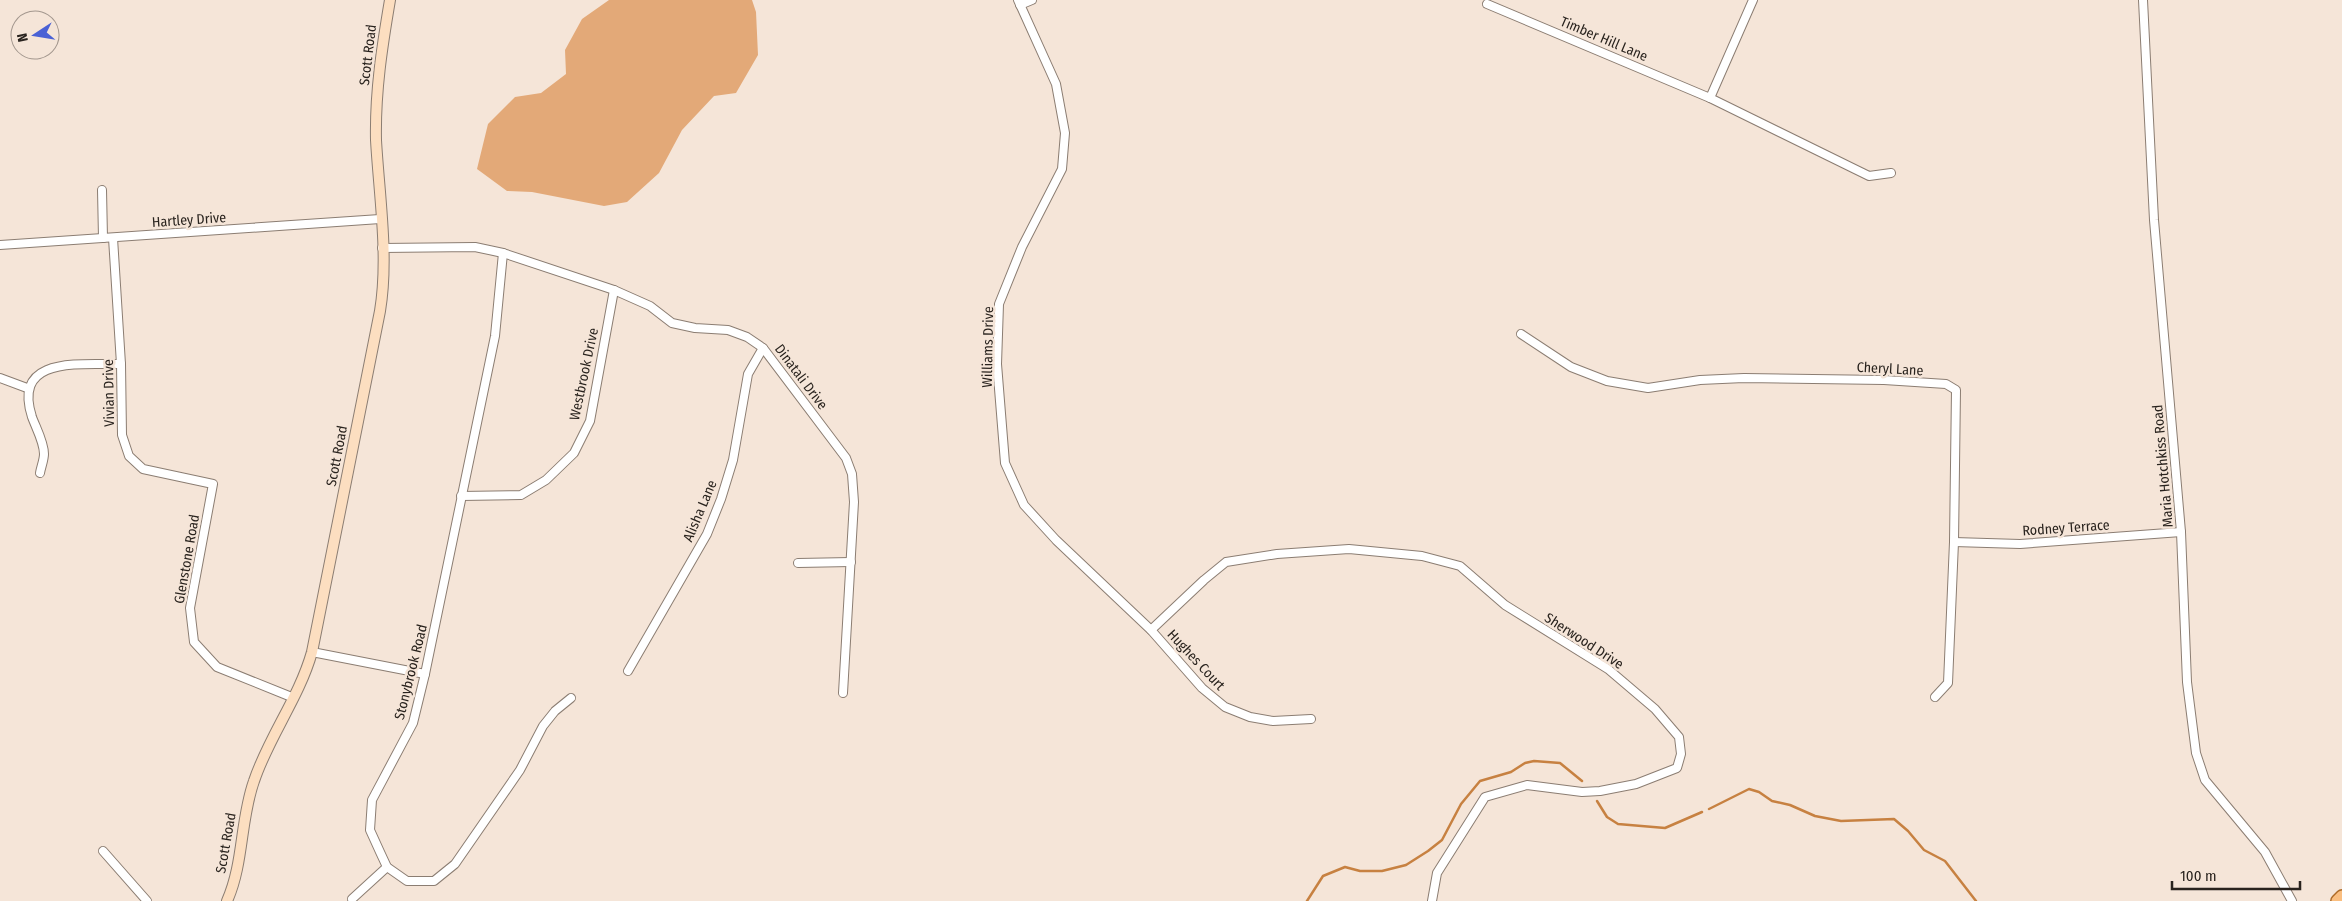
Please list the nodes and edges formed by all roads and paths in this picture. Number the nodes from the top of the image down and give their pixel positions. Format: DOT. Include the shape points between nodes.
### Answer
graph roads {
  1 [pos="390,0"];
  2 [pos="1032,0"];
  3 [pos="1753,0"];
  4 [pos="2143,0"];
  5 [pos="1019,3"];
  6 [pos="1487,4"];
  7 [pos="1710,98"];
  8 [pos="1892,173"];
  9 [pos="102,190"];
  10 [pos="380,219"];
  11 [pos="103,238"];
  12 [pos="114,238"];
  13 [pos="0,245"];
  14 [pos="382,248"];
  15 [pos="503,253"];
  16 [pos="614,290"];
  17 [pos="1521,334"];
  18 [pos="764,348"];
  19 [pos="121,364"];
  20 [pos="0,378"];
  21 [pos="27,388"];
  22 [pos="40,473"];
  23 [pos="213,484"];
  24 [pos="461,496"];
  25 [pos="2181,532"];
  26 [pos="1954,542"];
  27 [pos="851,562"];
  28 [pos="798,563"];
  29 [pos="1151,630"];
  30 [pos="312,652"];
  31 [pos="628,671"];
  32 [pos="426,674"];
  33 [pos="843,693"];
  34 [pos="1934,697"];
  35 [pos="294,698"];
  36 [pos="571,698"];
  37 [pos="1311,719"];
  38 [pos="103,851"];
  39 [pos="387,867"];
  40 [pos="2342,896"];
  41 [pos="352,899"];
  42 [pos="147,901"];
  43 [pos="227,901"];
  44 [pos="1432,901"];
  45 [pos="2292,901"];
  46 [pos="2337,901"];
  1 -- 10 [label="main road, Scott Road" via="376,96"];
  2 -- 5 [label="street"];
  3 -- 7 [label="street"];
  4 -- 25 [label="street, Maria Hotchkiss Road" via="2154,220"];
  5 -- 29 [label="street, Williams Drive" via="1056,84 1065,133 1062,169 1022,247 999,304 997,364 1005,463 1024,505"];
  6 -- 7 [label="street, Timber Hill Lane"];
  7 -- 8 [label="street, Timber Hill Lane" via="1869,176"];
  9 -- 11 [label="street"];
  10 -- 12 [label="street, Hartley Drive"];
  10 -- 14 [label="main road, Scott Road"];
  11 -- 12 [label="street, Hartley Drive"];
  11 -- 13 [label="street, Hartley Drive"];
  12 -- 19 [label="street, Vivian Drive"];
  14 -- 15 [label="street, Dinatali Drive" via="475,247"];
  14 -- 30 [label="main road, Scott Road" via="384,282 380,311"];
  15 -- 16 [label="street, Dinatali Drive"];
  15 -- 24 [label="street, Stonybrook Road" via="495,336"];
  16 -- 18 [label="street, Dinatali Drive" via="650,306 672,323 728,330 748,337"];
  16 -- 24 [label="street, Westbrook Drive" via="590,421 574,452 546,480 521,495"];
  17 -- 26 [label="street, Cheryl Lane" via="1571,366 1608,380 1648,388 1700,380 1744,378 1946,384 1956,390"];
  18 -- 27 [label="street, Dinatali Drive" via="846,458 852,474 854,502"];
  18 -- 31 [label="street, Alisha Lane" via="748,374 733,460 707,534"];
  19 -- 21 [label="street" via="47,369 36,376"];
  19 -- 23 [label="street, Vivian Drive" via="122,435 129,456 143,469"];
  20 -- 21 [label="street"];
  21 -- 22 [label="street" via="28,405 44,454"];
  23 -- 35 [label="street, Glenstone Road" via="190,608 194,642 217,667"];
  24 -- 32 [label="street, Stonybrook Road"];
  25 -- 26 [label="street, Rodney Terrace" via="2020,544"];
  25 -- 45 [label="street, Maria Hotchkiss Road" via="2187,682 2196,753 2205,780 2265,852"];
  26 -- 34 [label="street, Cheryl Lane" via="1948,683"];
  27 -- 28 [label="street"];
  27 -- 33 [label="street, Dinatali Drive"];
  29 -- 37 [label="street, Hughes Court" via="1202,688 1225,707 1250,717 1273,721"];
  29 -- 44 [label="street, Sherwood Drive" via="1226,562 1276,554 1349,549 1422,556 1460,566 1505,605 1608,669 1654,709 1679,738 1681,754 1677,768 1643,782 1610,790 1582,792 1527,786 1485,797 1437,873"];
  30 -- 32 [label="street"];
  30 -- 35 [label="main road, Scott Road"];
  32 -- 39 [label="street, Stonybrook Road" via="413,723 372,800 370,830"];
  35 -- 43 [label="main road, Scott Road" via="253,783 237,868"];
  36 -- 39 [label="street" via="543,726 520,770 455,864 434,881 407,881"];
  38 -- 42 [label="street"];
  39 -- 41 [label="street"];
  40 -- 46 [label="main road"];
}
